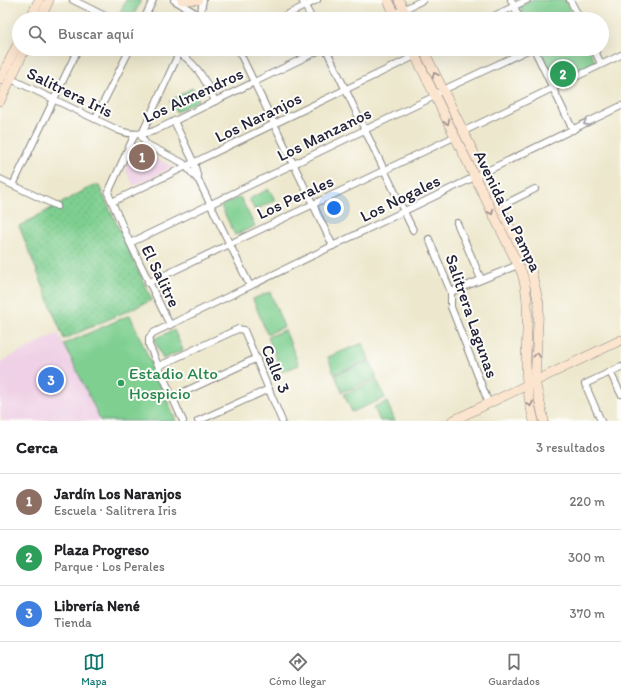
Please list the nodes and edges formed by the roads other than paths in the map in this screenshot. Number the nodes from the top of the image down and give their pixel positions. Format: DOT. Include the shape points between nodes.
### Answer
graph roads {
  1 [pos="39,0"];
  2 [pos="49,0"];
  3 [pos="73,0"];
  4 [pos="154,0"];
  5 [pos="174,0"];
  6 [pos="182,0"];
  7 [pos="198,0"];
  8 [pos="203,0"];
  9 [pos="317,0"];
  10 [pos="388,0"];
  11 [pos="399,0"];
  12 [pos="423,0"];
  13 [pos="511,0"];
  14 [pos="527,0"];
  15 [pos="570,0"];
  16 [pos="304,3"];
  17 [pos="514,6"];
  18 [pos="404,9"];
  19 [pos="33,12"];
  20 [pos="43,12"];
  21 [pos="96,12"];
  22 [pos="148,12"];
  23 [pos="194,12"];
  24 [pos="202,12"];
  25 [pos="289,12"];
  26 [pos="308,12"];
  27 [pos="394,12"];
  28 [pos="401,12"];
  29 [pos="405,12"];
  30 [pos="502,12"];
  31 [pos="517,12"];
  32 [pos="576,12"];
  33 [pos="621,55"];
  34 [pos="12,56"];
  35 [pos="20,56"];
  36 [pos="75,56"];
  37 [pos="126,56"];
  38 [pos="178,56"];
  39 [pos="184,56"];
  40 [pos="242,56"];
  41 [pos="308,56"];
  42 [pos="329,56"];
  43 [pos="408,56"];
  44 [pos="414,56"];
  45 [pos="427,56"];
  46 [pos="515,56"];
  47 [pos="537,56"];
  48 [pos="597,56"];
  49 [pos="601,64"];
  50 [pos="3,77"];
  51 [pos="255,82"];
  52 [pos="553,88"];
  53 [pos="346,90"];
  54 [pos="443,90"];
  55 [pos="434,97"];
  56 [pos="54,100"];
  57 [pos="0,101"];
  58 [pos="215,101"];
  59 [pos="621,106"];
  60 [pos="95,119"];
  61 [pos="174,121"];
  62 [pos="275,124"];
  63 [pos="118,130"];
  64 [pos="365,130"];
  65 [pos="572,130"];
  66 [pos="462,132"];
  67 [pos="138,134"];
  68 [pos="454,137"];
  69 [pos="194,163"];
  70 [pos="294,164"];
  71 [pos="187,167"];
  72 [pos="385,170"];
  73 [pos="482,173"];
  74 [pos="474,178"];
  75 [pos="0,179"];
  76 [pos="199,181"];
  77 [pos="13,185"];
  78 [pos="535,189"];
  79 [pos="112,202"];
  80 [pos="210,204"];
  81 [pos="313,204"];
  82 [pos="57,206"];
  83 [pos="500,207"];
  84 [pos="404,211"];
  85 [pos="457,223"];
  86 [pos="413,230"];
  87 [pos="429,239"];
  88 [pos="130,243"];
  89 [pos="229,244"];
  90 [pos="333,246"];
  91 [pos="518,265"];
  92 [pos="481,279"];
  93 [pos="148,283"];
  94 [pos="250,286"];
  95 [pos="451,292"];
  96 [pos="170,325"];
  97 [pos="621,340"];
  98 [pos="257,358"];
  99 [pos="159,366"];
  100 [pos="621,367"];
  101 [pos="610,372"];
  102 [pos="535,381"];
  103 [pos="527,386"];
  104 [pos="269,389"];
  105 [pos="621,394"];
  106 [pos="172,397"];
  107 [pos="489,404"];
  108 [pos="279,420"];
  109 [pos="183,421"];
  110 [pos="198,421"];
  111 [pos="452,421"];
  112 [pos="534,421"];
  113 [pos="544,421"];
  114 [pos="601,421"];
  1 -- 19 [label="street"];
  2 -- 20 [label="street"];
  3 -- 21 [label="street"];
  4 -- 22 [label="street"];
  5 -- 23 [label="street"];
  6 -- 7 [label="street"];
  8 -- 24 [label="street"];
  9 -- 16 [label="street"];
  10 -- 27 [label="street"];
  11 -- 18 [label="street"];
  12 -- 18 [label="street"];
  13 -- 17 [label="street"];
  14 -- 17 [label="street"];
  15 -- 32 [label="street"];
  16 -- 25 [label="street"];
  16 -- 26 [label="street"];
  17 -- 30 [label="street"];
  17 -- 31 [label="street"];
  18 -- 28 [label="street"];
  18 -- 29 [label="street"];
  33 -- 49 [label="street"];
  34 -- 50 [label="street"];
  35 -- 50 [label="street"];
  36 -- 56 [label="street"];
  37 -- 60 [label="street"];
  38 -- 67 [label="street, El Salitre"];
  39 -- 58 [label="street" via="201,73"];
  40 -- 51 [label="street"];
  41 -- 51 [label="street, Los Almendros"];
  42 -- 53 [label="street"];
  43 -- 53 [label="street, Los Naranjos"];
  44 -- 55 [label="street, Avenida La Pampa"];
  54 -- 45 [label="street, Avenida La Pampa, one-way"];
  46 -- 54 [label="street, Los Manzanos"];
  47 -- 52 [label="street"];
  48 -- 49 [label="street"];
  49 -- 52 [label="street"];
  50 -- 56 [label="street, Salitrera Iris"];
  50 -- 57 [label="street"];
  51 -- 58 [label="street, Los Almendros"];
  51 -- 62 [label="street"];
  52 -- 65 [label="street"];
  52 -- 66 [label="street"];
  53 -- 62 [label="street, Los Naranjos"];
  53 -- 64 [label="street"];
  54 -- 55 [label="street, Los Manzanos"];
  54 -- 66 [label="street, Avenida La Pampa"];
  55 -- 64 [label="street, Los Manzanos"];
  55 -- 68 [label="street, Avenida La Pampa, one-way"];
  56 -- 60 [label="street, Salitrera Iris"];
  56 -- 77 [label="street"];
  58 -- 61 [label="street, Los Almendros"];
  59 -- 65 [label="street, Los Nogales, one-way"];
  60 -- 63 [label="street, Salitrera Iris"];
  61 -- 67 [label="street, Los Almendros" via="154,131"];
  61 -- 69 [label="street"];
  62 -- 69 [label="street, Los Naranjos"];
  62 -- 70 [label="street"];
  63 -- 67 [label="street, Los Almendros"];
  64 -- 70 [label="street, Los Manzanos"];
  64 -- 72 [label="street"];
  65 -- 73 [label="street, Los Nogales"];
  66 -- 73 [label="street, Avenida La Pampa"];
  67 -- 71 [label="street" via="146,144"];
  67 -- 79 [label="street, El Salitre" via="108,190"];
  68 -- 72 [label="street, Los Perales"];
  68 -- 74 [label="street, Avenida La Pampa"];
  69 -- 71 [label="street, Los Naranjos"];
  69 -- 76 [label="street"];
  70 -- 80 [label="street, Los Manzanos"];
  70 -- 81 [label="street"];
  71 -- 76 [label="street"];
  71 -- 79 [label="street, Los Naranjos"];
  72 -- 81 [label="street, Los Perales"];
  72 -- 84 [label="street"];
  73 -- 74 [label="street, Los Nogales"];
  73 -- 83 [label="street, Avenida La Pampa"];
  74 -- 84 [label="street, Los Nogales"];
  74 -- 91 [label="street, Avenida La Pampa, one-way"];
  75 -- 77 [label="street"];
  76 -- 80 [label="street"];
  77 -- 82 [label="street"];
  78 -- 83 [label="street"];
  79 -- 88 [label="street, El Salitre"];
  80 -- 88 [label="street, Los Manzanos"];
  80 -- 89 [label="street"];
  81 -- 89 [label="street, Los Perales"];
  81 -- 90 [label="street"];
  102 -- 83 [label="street, Avenida La Pampa, one-way" via="538,324 536,287 531,270"];
  84 -- 86 [label="street"];
  84 -- 90 [label="street, Los Nogales"];
  85 -- 92 [label="street"];
  87 -- 95 [label="street, Salitrera Lagunas"];
  88 -- 93 [label="street, El Salitre"];
  89 -- 93 [label="street, Los Perales"];
  89 -- 94 [label="street"];
  90 -- 94 [label="street, Los Nogales"];
  91 -- 92 [label="street"];
  91 -- 103 [label="street, Avenida La Pampa" via="526,286 528,302"];
  92 -- 95 [label="street"];
  93 -- 96 [label="street, El Salitre"];
  94 -- 96 [label="street, Los Nogales"];
  95 -- 107 [label="street, Salitrera Lagunas" via="451,307"];
  96 -- 99 [label="street, El Salitre" via="153,333 149,340"];
  97 -- 102 [label="street"];
  98 -- 99 [label="street, Calle 3" via="246,332 238,329"];
  98 -- 104 [label="street, Calle 3"];
  98 -- 106 [label="street"];
  99 -- 106 [label="street, El Salitre"];
  100 -- 101 [label="street"];
  101 -- 105 [label="street"];
  101 -- 114 [label="street" via="585,386"];
  102 -- 103 [label="street"];
  102 -- 113 [label="street, Avenida La Pampa"];
  103 -- 107 [label="street"];
  103 -- 112 [label="street, Avenida La Pampa, one-way"];
  104 -- 108 [label="street, Calle 3"];
  104 -- 110 [label="street"];
  106 -- 109 [label="street, El Salitre"];
  107 -- 111 [label="street"];
}
